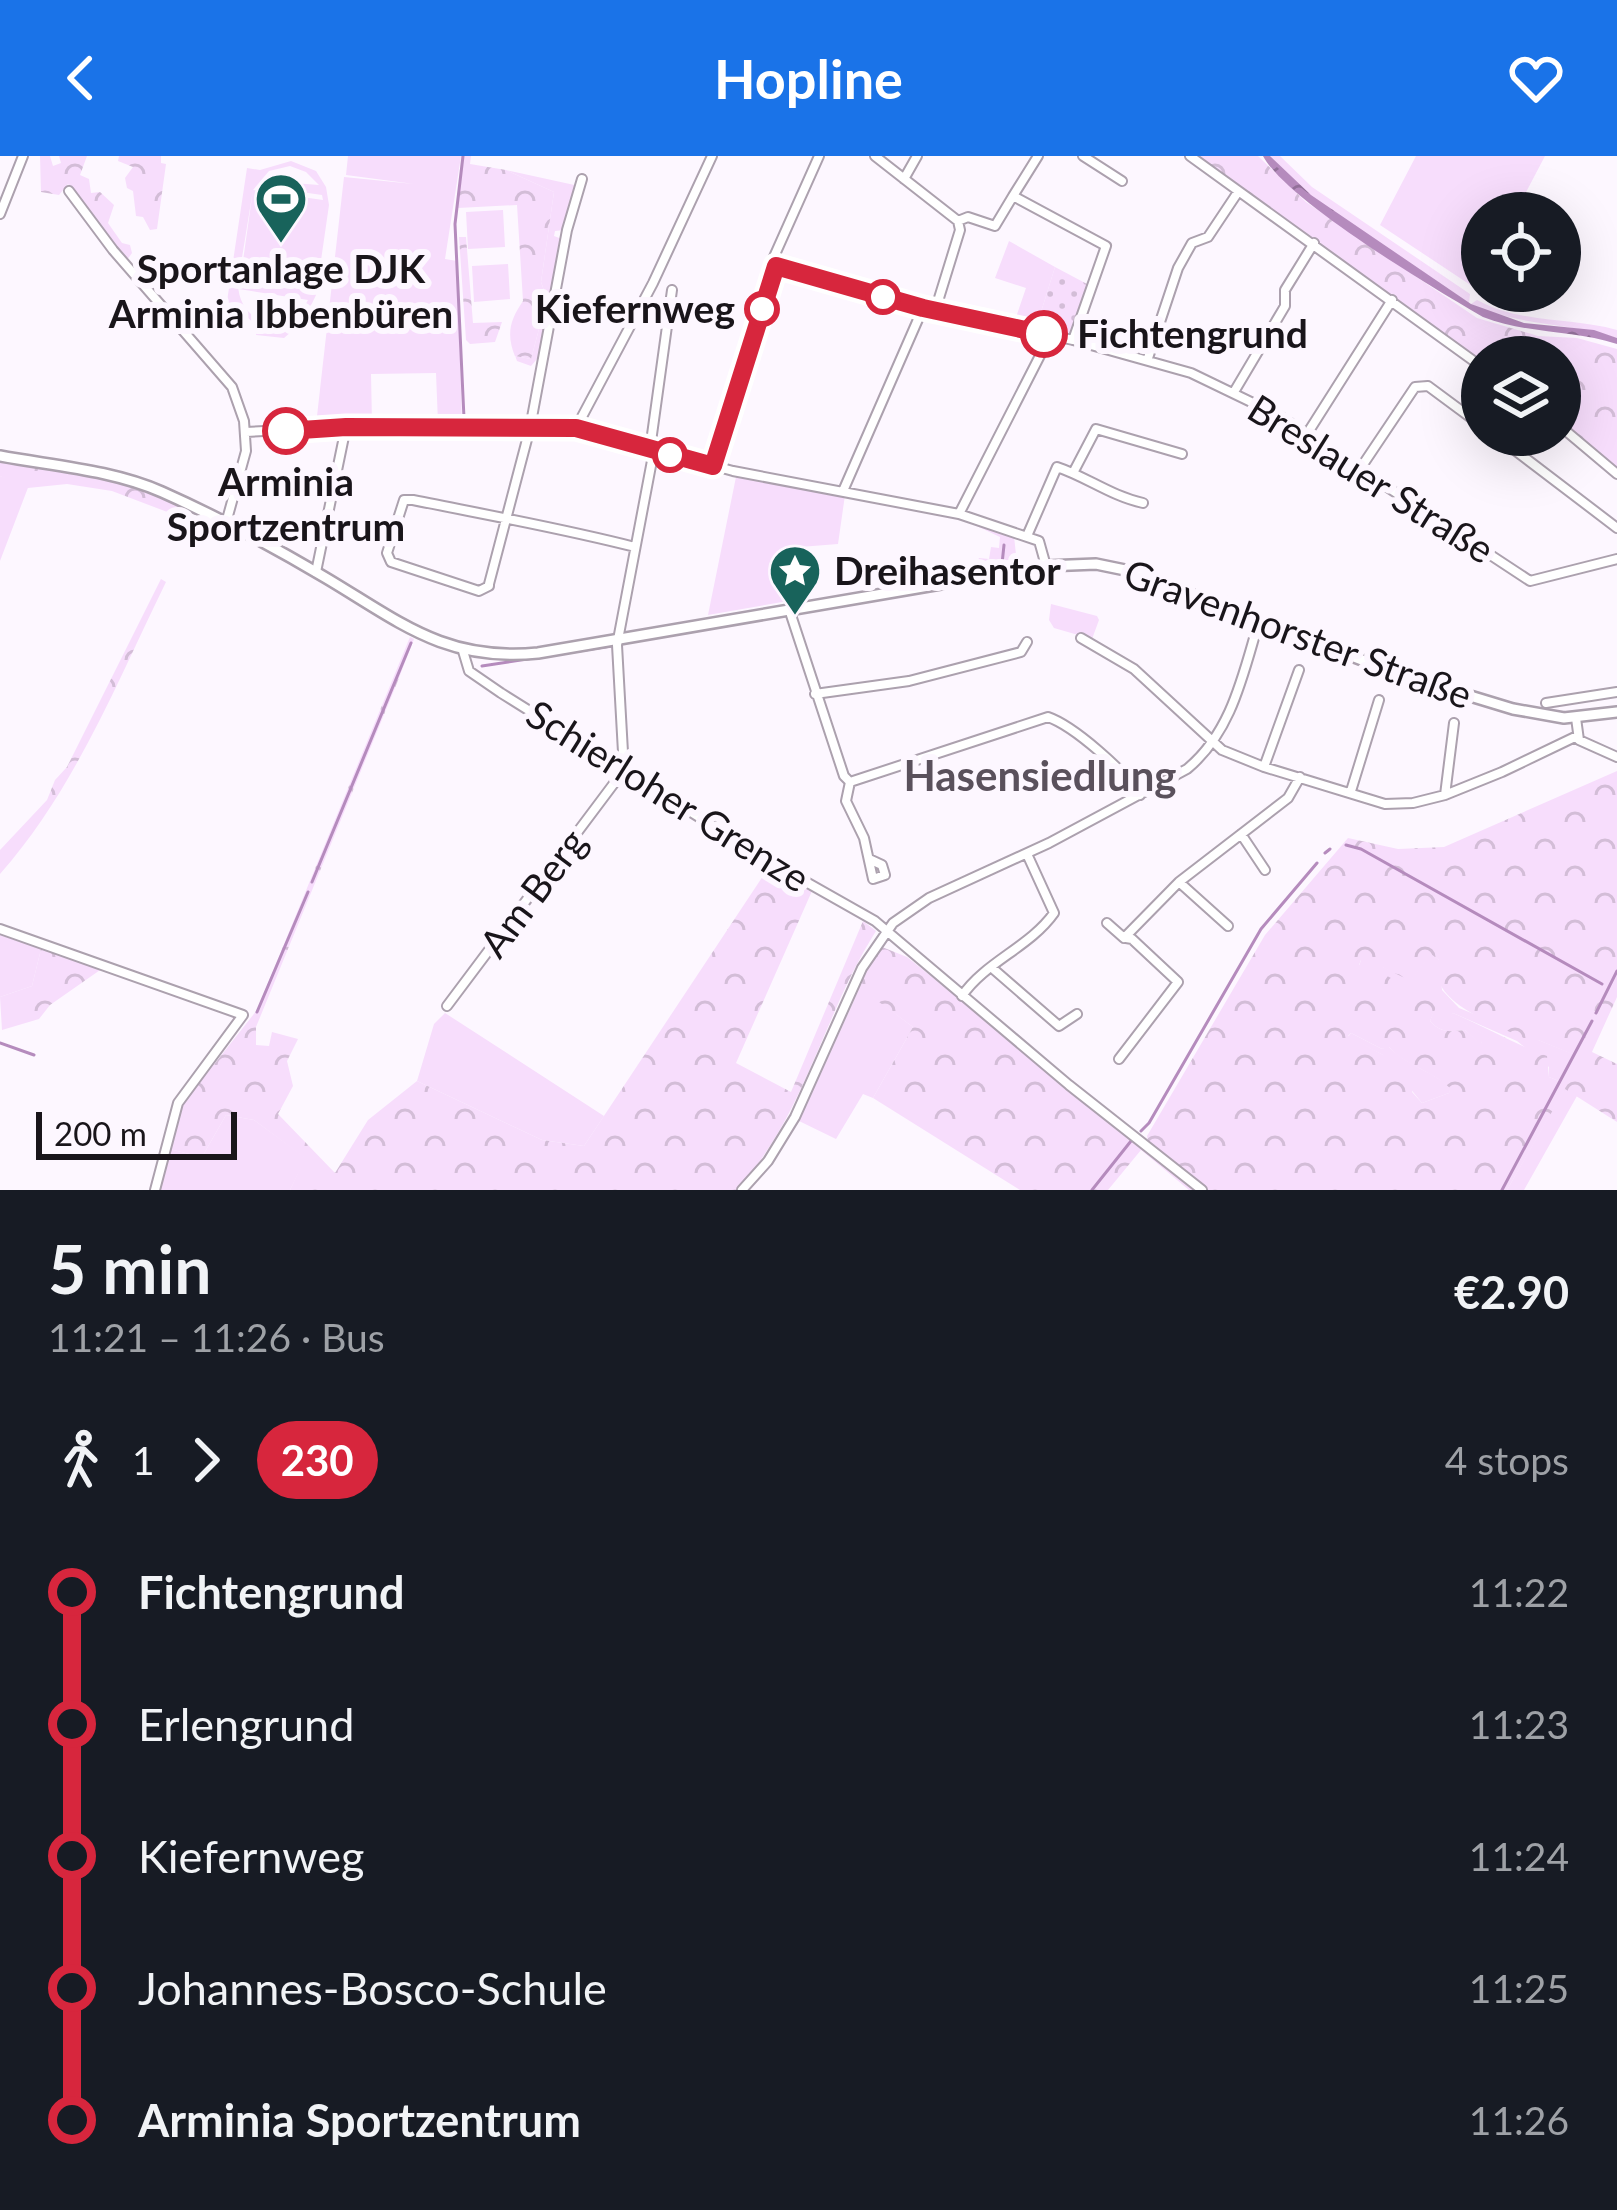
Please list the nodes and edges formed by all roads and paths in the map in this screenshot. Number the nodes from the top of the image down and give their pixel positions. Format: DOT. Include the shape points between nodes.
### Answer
graph roads {
  1 [pos="23,156"];
  2 [pos="820,156"];
  3 [pos="875,156"];
  4 [pos="916,156"];
  5 [pos="1038,156"];
  6 [pos="1083,156"];
  7 [pos="1107,156"];
  8 [pos="1190,156"];
  9 [pos="708,157"];
  10 [pos="1101,166"];
  11 [pos="904,178"];
  12 [pos="582,179"];
  13 [pos="1122,181"];
  14 [pos="69,191"];
  15 [pos="1238,192"];
  16 [pos="1013,196"];
  17 [pos="0,214"];
  18 [pos="958,221"];
  19 [pos="1314,243"];
  20 [pos="776,266"];
  21 [pos="672,290"];
  22 [pos="1392,300"];
  23 [pos="923,308"];
  24 [pos="935,311"];
  25 [pos="1050,335"];
  26 [pos="1073,340"];
  27 [pos="1461,351"];
  28 [pos="1148,358"];
  29 [pos="1234,392"];
  30 [pos="1461,411"];
  31 [pos="346,427"];
  32 [pos="530,428"];
  33 [pos="576,428"];
  34 [pos="246,432"];
  35 [pos="1307,434"];
  36 [pos="1581,444"];
  37 [pos="652,450"];
  38 [pos="1181,454"];
  39 [pos="0,456"];
  40 [pos="1523,456"];
  41 [pos="713,466"];
  42 [pos="1360,469"];
  43 [pos="1073,472"];
  44 [pos="1617,474"];
  45 [pos="843,491"];
  46 [pos="1142,503"];
  47 [pos="959,514"];
  48 [pos="506,518"];
  49 [pos="226,525"];
  50 [pos="1617,528"];
  51 [pos="1027,536"];
  52 [pos="635,547"];
  53 [pos="1617,559"];
  54 [pos="1046,566"];
  55 [pos="316,572"];
  56 [pos="789,609"];
  57 [pos="1259,621"];
  58 [pos="1081,638"];
  59 [pos="620,639"];
  60 [pos="1027,642"];
  61 [pos="464,651"];
  62 [pos="1299,670"];
  63 [pos="1617,692"];
  64 [pos="815,694"];
  65 [pos="1378,700"];
  66 [pos="1546,703"];
  67 [pos="1617,712"];
  68 [pos="1576,718"];
  69 [pos="1454,723"];
  70 [pos="1577,736"];
  71 [pos="1214,745"];
  72 [pos="1617,757"];
  73 [pos="1264,767"];
  74 [pos="624,770"];
  75 [pos="1300,777"];
  76 [pos="850,782"];
  77 [pos="1351,791"];
  78 [pos="1445,794"];
  79 [pos="1140,795"];
  80 [pos="1241,834"];
  81 [pos="1028,854"];
  82 [pos="869,859"];
  83 [pos="1265,871"];
  84 [pos="1178,882"];
  85 [pos="1107,923"];
  86 [pos="1228,926"];
  87 [pos="0,929"];
  88 [pos="885,931"];
  89 [pos="1124,938"];
  90 [pos="991,968"];
  91 [pos="962,996"];
  92 [pos="447,1006"];
  93 [pos="1077,1014"];
  94 [pos="1119,1059"];
  95 [pos="155,1190"];
  96 [pos="742,1190"];
  97 [pos="1202,1190"];
  1 -- 17 [label="street"];
  2 -- 20 [label="street"];
  3 -- 11 [label="street"];
  4 -- 11 [label="street"];
  5 -- 16 [label="street"];
  6 -- 10 [label="street"];
  7 -- 10 [label="street"];
  8 -- 15 [label="street"];
  9 -- 33 [label="street"];
  10 -- 13 [label="street"];
  11 -- 18 [label="street"];
  12 -- 32 [label="street"];
  14 -- 34 [label="street" via="232,387"];
  15 -- 19 [label="street"];
  15 -- 28 [label="street" via="1178,268"];
  16 -- 18 [label="street" via="994,226"];
  16 -- 26 [label="street" via="1106,246"];
  18 -- 24 [label="street"];
  19 -- 22 [label="street"];
  19 -- 29 [label="street"];
  20 -- 23 [label="street, Breslauer Straße"];
  20 -- 41 [label="street"];
  21 -- 37 [label="street"];
  22 -- 27 [label="street"];
  22 -- 35 [label="street"];
  23 -- 24 [label="street, Breslauer Straße"];
  23 -- 45 [label="street"];
  24 -- 25 [label="street, Breslauer Straße"];
  25 -- 26 [label="street, Breslauer Straße"];
  25 -- 47 [label="street"];
  26 -- 28 [label="street, Breslauer Straße"];
  28 -- 29 [label="street, Breslauer Straße"];
  29 -- 35 [label="street, Breslauer Straße"];
  30 -- 42 [label="street" via="1427,386 1415,387"];
  31 -- 32 [label="street"];
  31 -- 34 [label="street"];
  31 -- 55 [label="street"];
  32 -- 33 [label="street"];
  32 -- 48 [label="street"];
  33 -- 37 [label="street"];
  34 -- 49 [label="street"];
  35 -- 42 [label="street, Breslauer Straße"];
  36 -- 44 [label="street"];
  37 -- 41 [label="street"];
  37 -- 52 [label="street"];
  38 -- 43 [label="street" via="1096,428"];
  39 -- 49 [label="main road, Gravenhorster Straße" via="130,481"];
  40 -- 50 [label="street"];
  41 -- 45 [label="street"];
  42 -- 53 [label="street, Breslauer Straße" via="1530,581"];
  43 -- 46 [label="street"];
  43 -- 51 [label="street" via="1057,467"];
  45 -- 47 [label="street"];
  47 -- 51 [label="street"];
  48 -- 48 [label="street" via="404,500 388,558 485,590"];
  48 -- 52 [label="street"];
  49 -- 55 [label="main road, Gravenhorster Straße"];
  51 -- 54 [label="street" via="1041,543"];
  52 -- 59 [label="street"];
  54 -- 56 [label="main road, Gravenhorster Straße"];
  54 -- 57 [label="main road, Gravenhorster Straße" via="1130,571"];
  55 -- 61 [label="main road, Gravenhorster Straße" via="407,629"];
  56 -- 59 [label="main road, Gravenhorster Straße"];
  56 -- 64 [label="street"];
  57 -- 68 [label="main road, Gravenhorster Straße" via="1401,676 1513,710"];
  57 -- 71 [label="street"];
  58 -- 71 [label="street" via="1134,670"];
  59 -- 61 [label="main road, Gravenhorster Straße" via="520,655"];
  59 -- 74 [label="street"];
  60 -- 64 [label="street" via="1022,652 909,681"];
  61 -- 74 [label="street, Schierloher Grenze" via="469,671"];
  62 -- 73 [label="street"];
  63 -- 66 [label="street"];
  64 -- 76 [label="street"];
  65 -- 77 [label="street"];
  67 -- 68 [label="main road, Gravenhorster Straße"];
  68 -- 70 [label="street"];
  69 -- 78 [label="street"];
  70 -- 72 [label="street"];
  70 -- 78 [label="street"];
  71 -- 73 [label="street"];
  71 -- 79 [label="street"];
  73 -- 75 [label="street"];
  74 -- 88 [label="street, Schierloher Grenze"];
  74 -- 92 [label="street, Am Berg"];
  75 -- 77 [label="street"];
  75 -- 80 [label="street" via="1288,798"];
  76 -- 79 [label="street" via="1048,717"];
  76 -- 82 [label="street" via="846,801"];
  77 -- 78 [label="street" via="1399,805"];
  79 -- 81 [label="street"];
  80 -- 83 [label="street"];
  80 -- 84 [label="street"];
  81 -- 88 [label="street" via="929,898"];
  81 -- 90 [label="street" via="1054,913"];
  84 -- 86 [label="street"];
  84 -- 89 [label="street"];
  85 -- 89 [label="street"];
  87 -- 95 [label="street" via="243,1015 178,1103"];
  88 -- 91 [label="street, Schierloher Grenze"];
  88 -- 96 [label="street" via="796,1118"];
  89 -- 94 [label="street" via="1178,982"];
  90 -- 91 [label="street"];
  90 -- 93 [label="street" via="1059,1026"];
  91 -- 97 [label="street, Schierloher Grenze"];
}
